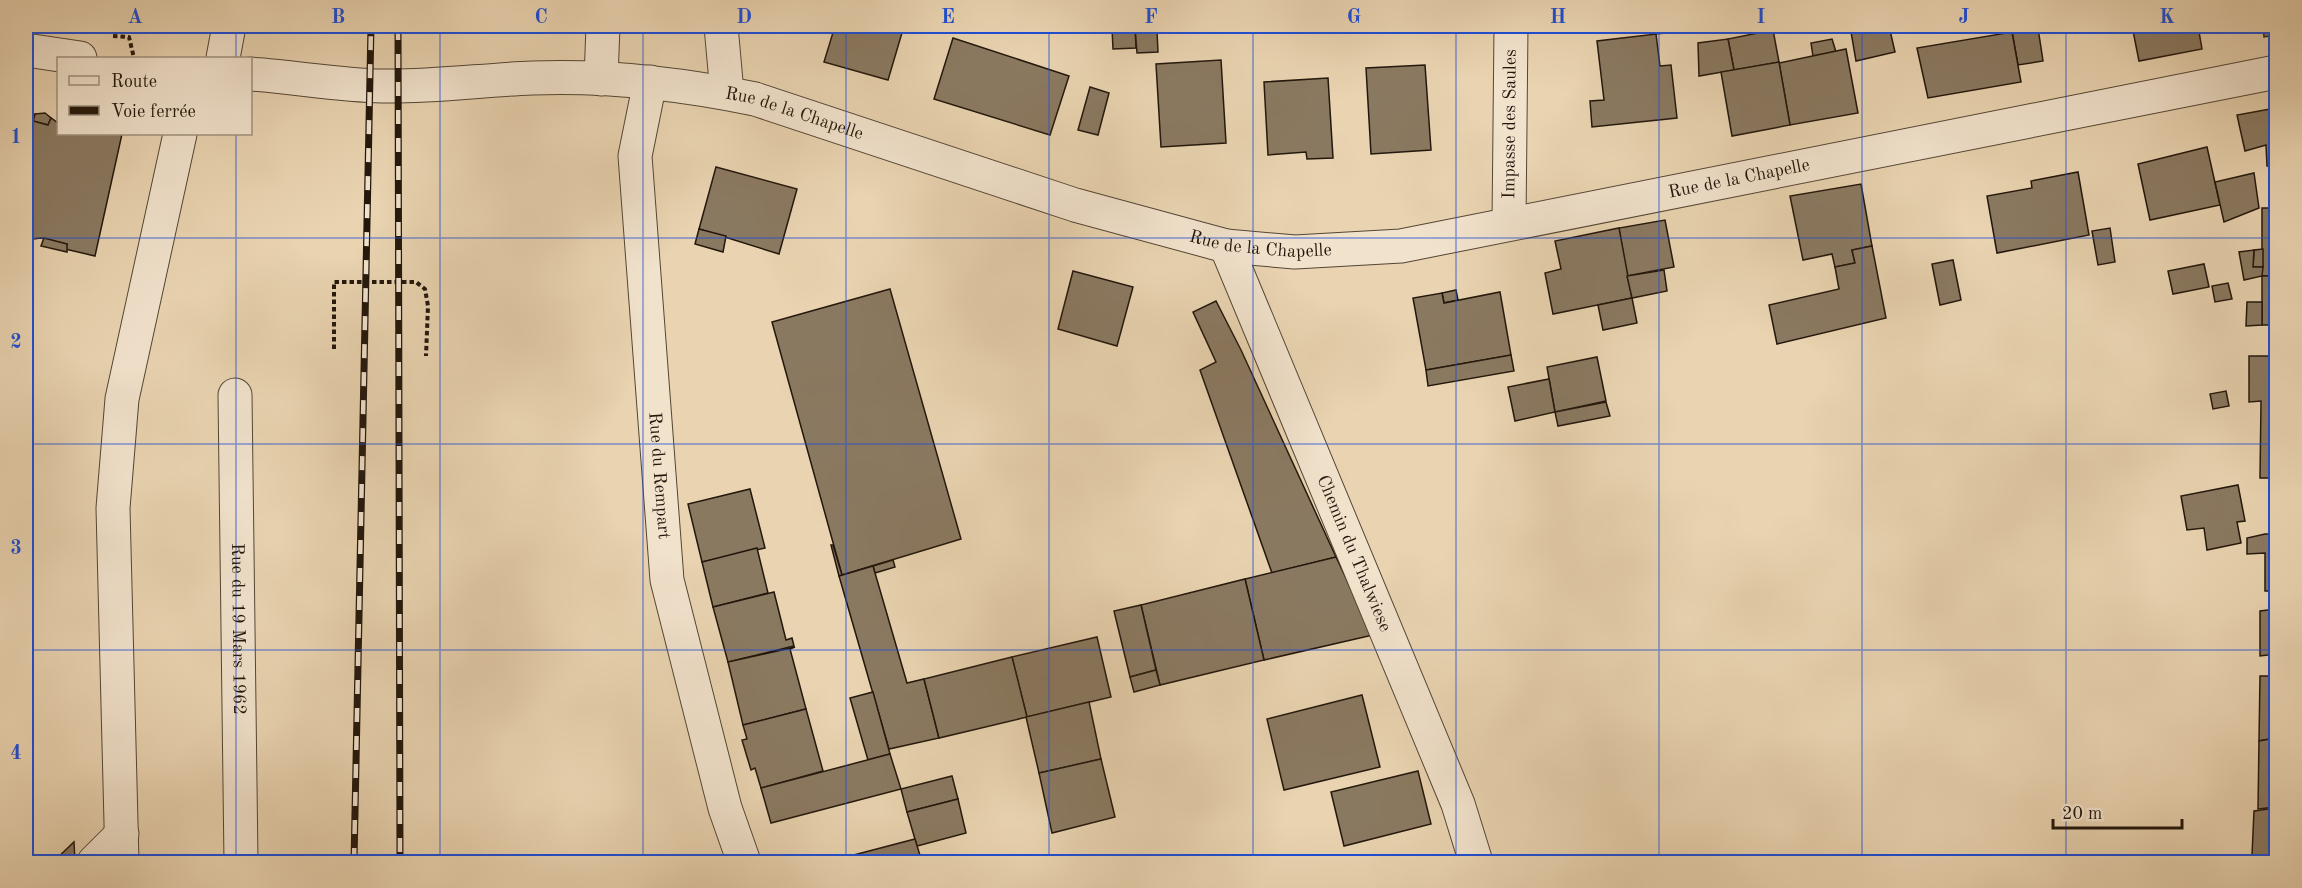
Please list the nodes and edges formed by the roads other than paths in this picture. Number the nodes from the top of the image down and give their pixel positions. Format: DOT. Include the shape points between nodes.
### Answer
graph roads {
  1 [pos="229,26"];
  2 [pos="603,26"];
  3 [pos="721,26"];
  4 [pos="1511,26"];
  5 [pos="26,50"];
  6 [pos="73,57"];
  7 [pos="223,57"];
  8 [pos="2277,72"];
  9 [pos="252,74"];
  10 [pos="601,79"];
  11 [pos="650,82"];
  12 [pos="727,93"];
  13 [pos="180,135"];
  14 [pos="1509,223"];
  15 [pos="1226,246"];
  16 [pos="235,395"];
  17 [pos="122,848"];
  18 [pos="94,862"];
  19 [pos="241,862"];
  20 [pos="744,862"];
  21 [pos="1476,862"];
  1 -- 7 [label="street"];
  2 -- 10 [label="street"];
  3 -- 12 [label="street"];
  4 -- 14 [label="street, Impasse des Saules"];
  5 -- 6 [label="street"];
  8 -- 14 [label="street, Rue de la Chapelle"];
  9 -- 10 [label="street, Rue de la Chapelle" via="381,86 533,78"];
  10 -- 11 [label="street, Rue de la Chapelle"];
  11 -- 12 [label="street, Rue de la Chapelle"];
  11 -- 20 [label="street, Rue du Rempart" via="635,156 667,580 725,808"];
  12 -- 15 [label="street, Rue de la Chapelle" via="1075,205"];
  13 -- 17 [label="street" via="122,399 113,508"];
  14 -- 15 [label="street, Rue de la Chapelle" via="1401,246 1295,252"];
  15 -- 21 [label="street, Chemin du Thalwiese" via="1458,804"];
  16 -- 19 [label="street, Rue du 19 Mars 1962"];
  17 -- 18 [label="street"];
}
